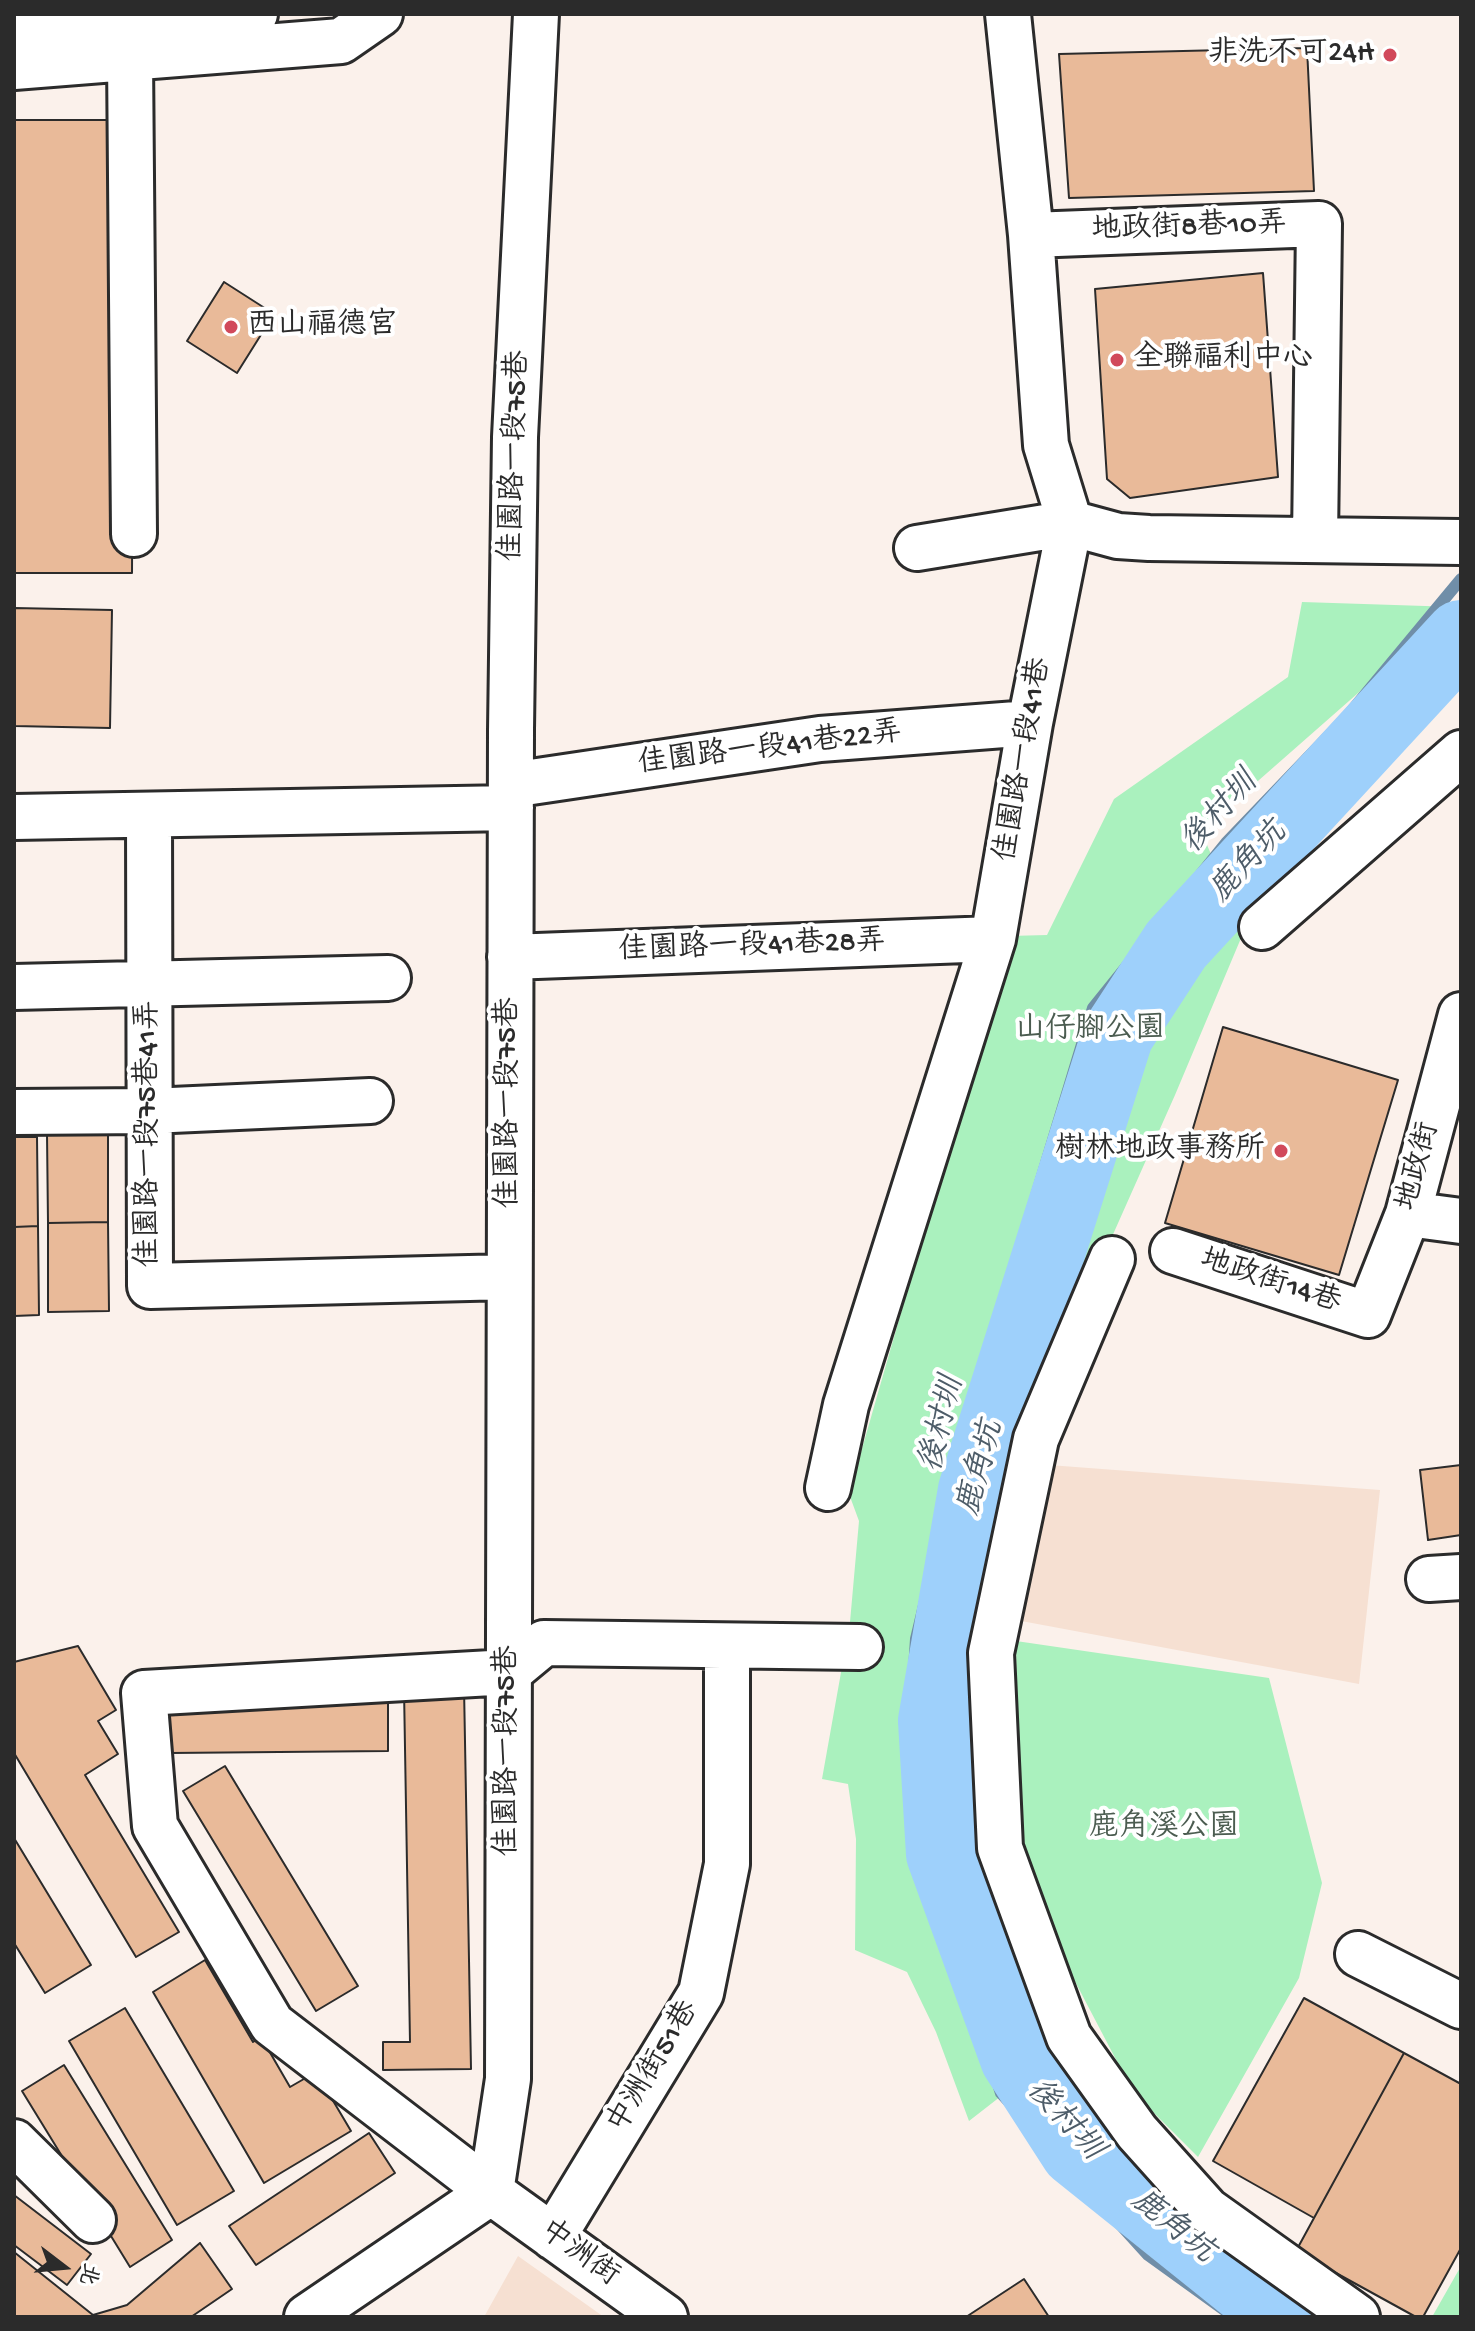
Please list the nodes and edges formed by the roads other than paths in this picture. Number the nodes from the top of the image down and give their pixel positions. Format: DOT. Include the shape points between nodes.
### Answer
graph roads {
  1 [pos="255,14"];
  2 [pos="380,14"];
  3 [pos="536,14"];
  4 [pos="1008,14"];
  5 [pos="14,33"];
  6 [pos="130,57"];
  7 [pos="14,67"];
  8 [pos="1031,235"];
  9 [pos="1070,523"];
  10 [pos="134,534"];
  11 [pos="1315,540"];
  12 [pos="1461,542"];
  13 [pos="917,548"];
  14 [pos="1030,723"];
  15 [pos="1461,753"];
  16 [pos="511,796"];
  17 [pos="149,815"];
  18 [pos="14,817"];
  19 [pos="1262,927"];
  20 [pos="993,939"];
  21 [pos="510,957"];
  22 [pos="388,978"];
  23 [pos="150,984"];
  24 [pos="14,987"];
  25 [pos="1461,1015"];
  26 [pos="370,1101"];
  27 [pos="150,1111"];
  28 [pos="14,1112"];
  29 [pos="1408,1214"];
  30 [pos="1461,1221"];
  31 [pos="1173,1251"];
  32 [pos="1112,1259"];
  33 [pos="509,1277"];
  34 [pos="1368,1315"];
  35 [pos="828,1488"];
  36 [pos="727,1647"];
  37 [pos="860,1647"];
  38 [pos="509,1672"];
  39 [pos="1358,1954"];
  40 [pos="1461,2006"];
  41 [pos="14,2142"];
  42 [pos="491,2192"];
  43 [pos="93,2220"];
  44 [pos="553,2237"];
  45 [pos="307,2317"];
  46 [pos="665,2317"];
  47 [pos="1357,2317"];
  1 -- 5 [label="street"];
  2 -- 6 [label="street" via="341,41"];
  3 -- 16 [label="street, 佳園路一段75巷" via="515,437"];
  4 -- 8 [label="street, 佳園路一段41巷"];
  6 -- 7 [label="street"];
  6 -- 10 [label="street"];
  8 -- 9 [label="street, 佳園路一段41巷" via="1046,445"];
  8 -- 11 [label="street, 地政街8巷10弄" via="1319,224"];
  9 -- 11 [label="street" via="1118,536"];
  9 -- 13 [label="street"];
  9 -- 14 [label="street, 佳園路一段41巷"];
  11 -- 12 [label="street"];
  14 -- 16 [label="street, 佳園路一段41巷22弄" via="820,739"];
  14 -- 20 [label="street, 佳園路一段41巷"];
  15 -- 19 [label="street"];
  16 -- 17 [label="street, 佳園路一段41巷22弄"];
  16 -- 21 [label="street, 佳園路一段75巷"];
  17 -- 18 [label="street, 佳園路一段41巷22弄"];
  17 -- 23 [label="street, 佳園路一段75巷41弄"];
  20 -- 21 [label="street, 佳園路一段41巷28弄"];
  20 -- 35 [label="street, 佳園路一段41巷" via="846,1405"];
  21 -- 33 [label="street, 佳園路一段75巷"];
  22 -- 23 [label="street"];
  23 -- 24 [label="street"];
  23 -- 27 [label="street, 佳園路一段75巷41弄"];
  25 -- 29 [label="street, 地政街"];
  26 -- 27 [label="street"];
  27 -- 28 [label="street"];
  27 -- 33 [label="street, 佳園路一段75巷41弄" via="150,1286"];
  29 -- 30 [label="street"];
  29 -- 34 [label="street, 地政街"];
  31 -- 34 [label="street, 地政街14巷"];
  32 -- 47 [label="street" via="1036,1439 991,1653 1000,1848 1069,2037 1137,2132 1207,2210"];
  33 -- 38 [label="street, 佳園路一段75巷"];
  36 -- 37 [label="street"];
  36 -- 38 [label="street" via="544,1643"];
  36 -- 44 [label="street, 中洲街51巷" via="727,1864 701,1993"];
  38 -- 42 [label="street, 佳園路一段75巷" via="508,2079"];
  38 -- 42 [label="street, 中洲街" via="144,1693 155,1826 272,2024"];
  39 -- 40 [label="street"];
  41 -- 43 [label="street"];
  42 -- 44 [label="street, 中洲街"];
  42 -- 45 [label="street"];
  44 -- 46 [label="street, 中洲街"];
}
